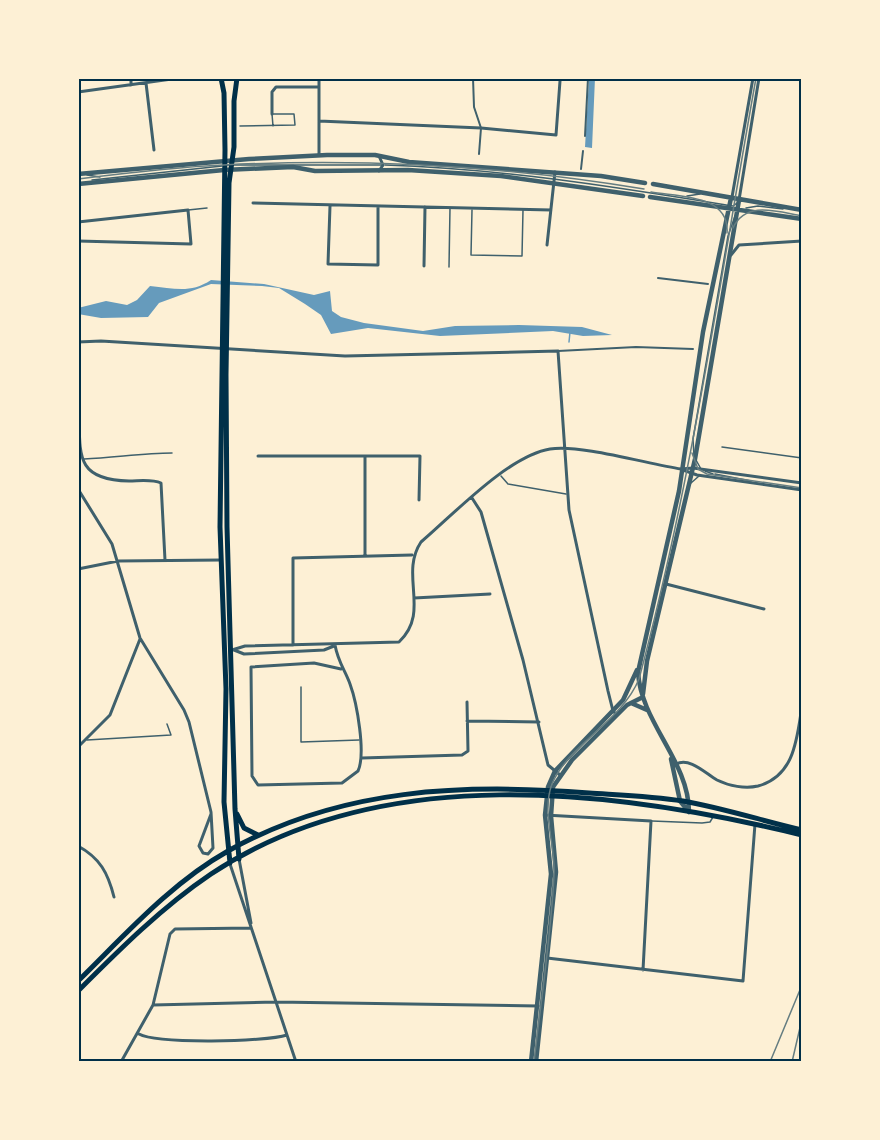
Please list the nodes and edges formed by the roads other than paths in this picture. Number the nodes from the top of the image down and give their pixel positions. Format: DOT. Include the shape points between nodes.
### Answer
graph roads {
  1 [pos="130,78"];
  2 [pos="179,78"];
  3 [pos="221,78"];
  4 [pos="237,78"];
  5 [pos="319,78"];
  6 [pos="473,78"];
  7 [pos="588,78"];
  8 [pos="753,78"];
  9 [pos="759,78"];
  10 [pos="560,81"];
  11 [pos="146,83"];
  12 [pos="131,85"];
  13 [pos="319,87"];
  14 [pos="78,92"];
  15 [pos="273,114"];
  16 [pos="319,121"];
  17 [pos="240,126"];
  18 [pos="273,126"];
  19 [pos="481,128"];
  20 [pos="585,136"];
  21 [pos="154,150"];
  22 [pos="583,151"];
  23 [pos="319,154"];
  24 [pos="479,154"];
  25 [pos="379,156"];
  26 [pos="227,165"];
  27 [pos="383,165"];
  28 [pos="581,168"];
  29 [pos="377,172"];
  30 [pos="79,174"];
  31 [pos="104,177"];
  32 [pos="555,177"];
  33 [pos="645,183"];
  34 [pos="80,184"];
  35 [pos="653,184"];
  36 [pos="704,193"];
  37 [pos="643,196"];
  38 [pos="683,196"];
  39 [pos="650,197"];
  40 [pos="731,198"];
  41 [pos="739,200"];
  42 [pos="253,203"];
  43 [pos="717,205"];
  44 [pos="330,206"];
  45 [pos="378,206"];
  46 [pos="730,206"];
  47 [pos="425,207"];
  48 [pos="450,207"];
  49 [pos="207,208"];
  50 [pos="472,208"];
  51 [pos="792,208"];
  52 [pos="524,209"];
  53 [pos="188,210"];
  54 [pos="551,210"];
  55 [pos="802,210"];
  56 [pos="740,212"];
  57 [pos="727,217"];
  58 [pos="802,219"];
  59 [pos="78,222"];
  60 [pos="728,236"];
  61 [pos="802,241"];
  62 [pos="78,242"];
  63 [pos="547,245"];
  64 [pos="730,256"];
  65 [pos="424,266"];
  66 [pos="449,267"];
  67 [pos="224,276"];
  68 [pos="658,278"];
  69 [pos="708,285"];
  70 [pos="78,342"];
  71 [pos="224,348"];
  72 [pos="693,349"];
  73 [pos="558,351"];
  74 [pos="79,411"];
  75 [pos="722,447"];
  76 [pos="566,449"];
  77 [pos="172,453"];
  78 [pos="258,456"];
  79 [pos="365,456"];
  80 [pos="802,458"];
  81 [pos="83,459"];
  82 [pos="695,459"];
  83 [pos="681,469"];
  84 [pos="701,469"];
  85 [pos="693,471"];
  86 [pos="714,474"];
  87 [pos="500,475"];
  88 [pos="700,476"];
  89 [pos="690,483"];
  90 [pos="756,483"];
  91 [pos="802,483"];
  92 [pos="78,489"];
  93 [pos="802,490"];
  94 [pos="567,494"];
  95 [pos="472,498"];
  96 [pos="419,500"];
  97 [pos="412,555"];
  98 [pos="365,556"];
  99 [pos="165,560"];
  100 [pos="221,560"];
  101 [pos="118,561"];
  102 [pos="228,565"];
  103 [pos="78,569"];
  104 [pos="666,584"];
  105 [pos="490,594"];
  106 [pos="414,598"];
  107 [pos="764,609"];
  108 [pos="140,638"];
  109 [pos="293,645"];
  110 [pos="335,645"];
  111 [pos="228,650"];
  112 [pos="639,665"];
  113 [pos="341,669"];
  114 [pos="300,687"];
  115 [pos="628,691"];
  116 [pos="643,697"];
  117 [pos="467,702"];
  118 [pos="631,703"];
  119 [pos="802,706"];
  120 [pos="648,710"];
  121 [pos="615,713"];
  122 [pos="467,721"];
  123 [pos="539,722"];
  124 [pos="167,724"];
  125 [pos="86,740"];
  126 [pos="360,740"];
  127 [pos="78,747"];
  128 [pos="669,754"];
  129 [pos="362,758"];
  130 [pos="676,764"];
  131 [pos="557,773"];
  132 [pos="680,801"];
  133 [pos="689,802"];
  134 [pos="235,809"];
  135 [pos="689,812"];
  136 [pos="548,813"];
  137 [pos="211,814"];
  138 [pos="713,816"];
  139 [pos="651,821"];
  140 [pos="755,824"];
  141 [pos="802,830"];
  142 [pos="258,835"];
  143 [pos="802,835"];
  144 [pos="78,846"];
  145 [pos="237,846"];
  146 [pos="227,851"];
  147 [pos="239,859"];
  148 [pos="230,863"];
  149 [pos="114,897"];
  150 [pos="251,928"];
  151 [pos="545,958"];
  152 [pos="643,970"];
  153 [pos="78,981"];
  154 [pos="78,991"];
  155 [pos="276,1002"];
  156 [pos="153,1005"];
  157 [pos="540,1006"];
  158 [pos="139,1034"];
  159 [pos="287,1035"];
  160 [pos="121,1062"];
  161 [pos="296,1062"];
  162 [pos="531,1062"];
  163 [pos="536,1062"];
  1 -- 12 [label="street"];
  2 -- 11 [label="street"];
  3 -- 26 [label="main road"];
  4 -- 26 [label="main road"];
  5 -- 13 [label="street"];
  6 -- 19 [label="street" via="474,107"];
  7 -- 20 [label="street"];
  8 -- 40 [label="street"];
  9 -- 41 [label="street"];
  10 -- 19 [label="street" via="556,135"];
  11 -- 12 [label="street"];
  11 -- 21 [label="street"];
  12 -- 14 [label="street"];
  13 -- 15 [label="street" via="276,87 272,92"];
  13 -- 16 [label="street"];
  15 -- 18 [label="lane"];
  15 -- 18 [label="lane" via="294,114 295,125"];
  16 -- 19 [label="street"];
  16 -- 23 [label="street"];
  17 -- 18 [label="lane"];
  19 -- 24 [label="street"];
  22 -- 28 [label="street"];
  23 -- 25 [label="street"];
  23 -- 26 [label="street"];
  25 -- 27 [label="street"];
  25 -- 32 [label="street"];
  26 -- 27 [label="lane"];
  26 -- 29 [label="street"];
  26 -- 30 [label="street"];
  26 -- 31 [label="lane"];
  26 -- 34 [label="street"];
  26 -- 67 [label="main road"];
  26 -- 67 [label="main road"];
  27 -- 29 [label="street"];
  27 -- 32 [label="lane"];
  29 -- 32 [label="street"];
  30 -- 31 [label="lane"];
  31 -- 34 [label="lane"];
  32 -- 33 [label="street"];
  32 -- 37 [label="street" via="572,187"];
  32 -- 38 [label="lane"];
  32 -- 54 [label="street"];
  35 -- 36 [label="street"];
  36 -- 38 [label="lane"];
  36 -- 40 [label="street"];
  38 -- 43 [label="lane"];
  39 -- 43 [label="street"];
  40 -- 41 [label="street"];
  40 -- 46 [label="street"];
  41 -- 46 [label="lane"];
  41 -- 51 [label="street"];
  41 -- 56 [label="street"];
  42 -- 44 [label="street"];
  43 -- 46 [label="street"];
  43 -- 57 [label="lane"];
  44 -- 45 [label="street"];
  44 -- 45 [label="street" via="328,264 378,265"];
  45 -- 47 [label="street"];
  46 -- 56 [label="street"];
  46 -- 57 [label="street"];
  47 -- 48 [label="street"];
  47 -- 65 [label="street"];
  48 -- 50 [label="street"];
  48 -- 66 [label="lane"];
  49 -- 53 [label="lane"];
  50 -- 52 [label="street"];
  50 -- 52 [label="lane" via="471,255 522,256"];
  51 -- 55 [label="street"];
  51 -- 56 [label="lane" via="758,206"];
  52 -- 54 [label="street"];
  53 -- 59 [label="street"];
  53 -- 62 [label="street" via="190,244"];
  54 -- 63 [label="street"];
  56 -- 58 [label="street"];
  56 -- 60 [label="lane"];
  56 -- 60 [label="lane"];
  56 -- 64 [label="street"];
  57 -- 60 [label="lane"];
  57 -- 83 [label="street"];
  60 -- 82 [label="lane" via="693,439"];
  61 -- 64 [label="street" via="739,245"];
  64 -- 82 [label="street"];
  67 -- 71 [label="main road"];
  68 -- 69 [label="street"];
  70 -- 71 [label="street"];
  71 -- 73 [label="street" via="345,356"];
  71 -- 100 [label="main road"];
  71 -- 102 [label="main road"];
  72 -- 73 [label="street" via="673,346"];
  73 -- 76 [label="street"];
  74 -- 81 [label="street"];
  75 -- 80 [label="lane"];
  76 -- 83 [label="street"];
  76 -- 87 [label="street" via="532,454"];
  76 -- 94 [label="street"];
  77 -- 81 [label="lane"];
  78 -- 79 [label="street"];
  79 -- 96 [label="street" via="420,456"];
  79 -- 98 [label="street"];
  81 -- 99 [label="street" via="102,480 162,483"];
  82 -- 84 [label="lane"];
  82 -- 85 [label="street"];
  83 -- 85 [label="street"];
  83 -- 112 [label="street"];
  84 -- 85 [label="street"];
  84 -- 86 [label="lane"];
  84 -- 91 [label="street"];
  85 -- 88 [label="street"];
  85 -- 89 [label="street"];
  86 -- 88 [label="lane"];
  86 -- 90 [label="lane"];
  87 -- 94 [label="lane" via="508,484"];
  87 -- 95 [label="street"];
  88 -- 89 [label="lane"];
  88 -- 90 [label="street"];
  89 -- 104 [label="street"];
  90 -- 93 [label="street"];
  92 -- 101 [label="street" via="105,530"];
  94 -- 121 [label="street"];
  95 -- 97 [label="street" via="421,542"];
  95 -- 123 [label="street" via="481,512"];
  97 -- 98 [label="street"];
  97 -- 106 [label="street"];
  98 -- 109 [label="street" via="292,558"];
  99 -- 100 [label="street"];
  99 -- 101 [label="street"];
  100 -- 102 [label="main road"];
  100 -- 111 [label="main road"];
  101 -- 103 [label="street"];
  101 -- 108 [label="street"];
  102 -- 111 [label="main road"];
  104 -- 107 [label="street"];
  104 -- 116 [label="street" via="647,662"];
  105 -- 106 [label="street"];
  106 -- 110 [label="street" via="414,620 399,642"];
  108 -- 125 [label="street" via="110,715"];
  108 -- 137 [label="street" via="184,710"];
  109 -- 110 [label="street"];
  109 -- 111 [label="street"];
  110 -- 111 [label="street" via="324,651 244,654"];
  110 -- 113 [label="street"];
  111 -- 134 [label="main road"];
  111 -- 146 [label="main road" via="224,802"];
  112 -- 115 [label="street"];
  112 -- 116 [label="street"];
  113 -- 126 [label="street" via="350,685"];
  113 -- 129 [label="street" via="314,663 251,667 252,776 262,786 342,783 358,771"];
  114 -- 126 [label="lane" via="302,742"];
  115 -- 116 [label="street" via="635,690"];
  115 -- 121 [label="street"];
  116 -- 118 [label="street"];
  116 -- 120 [label="street"];
  117 -- 122 [label="street"];
  118 -- 120 [label="street"];
  118 -- 121 [label="street"];
  119 -- 130 [label="street" via="789,765 770,782 732,785 691,763"];
  120 -- 128 [label="street"];
  121 -- 131 [label="street"];
  122 -- 123 [label="street"];
  122 -- 129 [label="street" via="468,751 462,755"];
  123 -- 131 [label="street" via="548,765"];
  124 -- 125 [label="lane" via="171,735"];
  125 -- 127 [label="street"];
  126 -- 129 [label="street"];
  128 -- 130 [label="street"];
  128 -- 132 [label="street"];
  130 -- 133 [label="street"];
  131 -- 136 [label="street"];
  132 -- 133 [label="main road"];
  132 -- 135 [label="street"];
  132 -- 142 [label="main road" via="551,790 465,788 346,803"];
  133 -- 135 [label="street"];
  133 -- 141 [label="main road"];
  134 -- 142 [label="main road" via="244,828"];
  134 -- 145 [label="main road"];
  135 -- 138 [label="main road"];
  135 -- 147 [label="main road" via="527,796 430,798 350,812 316,823"];
  136 -- 139 [label="street"];
  136 -- 151 [label="street" via="556,872"];
  137 -- 137 [label="street" via="199,846 208,854 213,848"];
  138 -- 139 [label="lane" via="702,823"];
  138 -- 140 [label="main road"];
  139 -- 152 [label="street"];
  140 -- 143 [label="main road"];
  140 -- 152 [label="street" via="743,981"];
  142 -- 145 [label="main road"];
  144 -- 149 [label="street" via="98,860 108,874"];
  145 -- 146 [label="main road"];
  145 -- 147 [label="main road"];
  146 -- 148 [label="main road"];
  146 -- 153 [label="main road" via="172,890"];
  147 -- 148 [label="main road"];
  147 -- 150 [label="street"];
  148 -- 150 [label="street"];
  148 -- 154 [label="main road" via="158,915"];
  150 -- 155 [label="street"];
  150 -- 156 [label="street" via="175,930 170,934"];
  151 -- 152 [label="street"];
  151 -- 157 [label="street"];
  155 -- 156 [label="street"];
  155 -- 157 [label="street"];
  155 -- 159 [label="street"];
  156 -- 158 [label="street"];
  157 -- 162 [label="street"];
  157 -- 163 [label="street"];
  158 -- 159 [label="street" via="154,1039 242,1041"];
  158 -- 160 [label="street"];
  159 -- 161 [label="street"];
}
